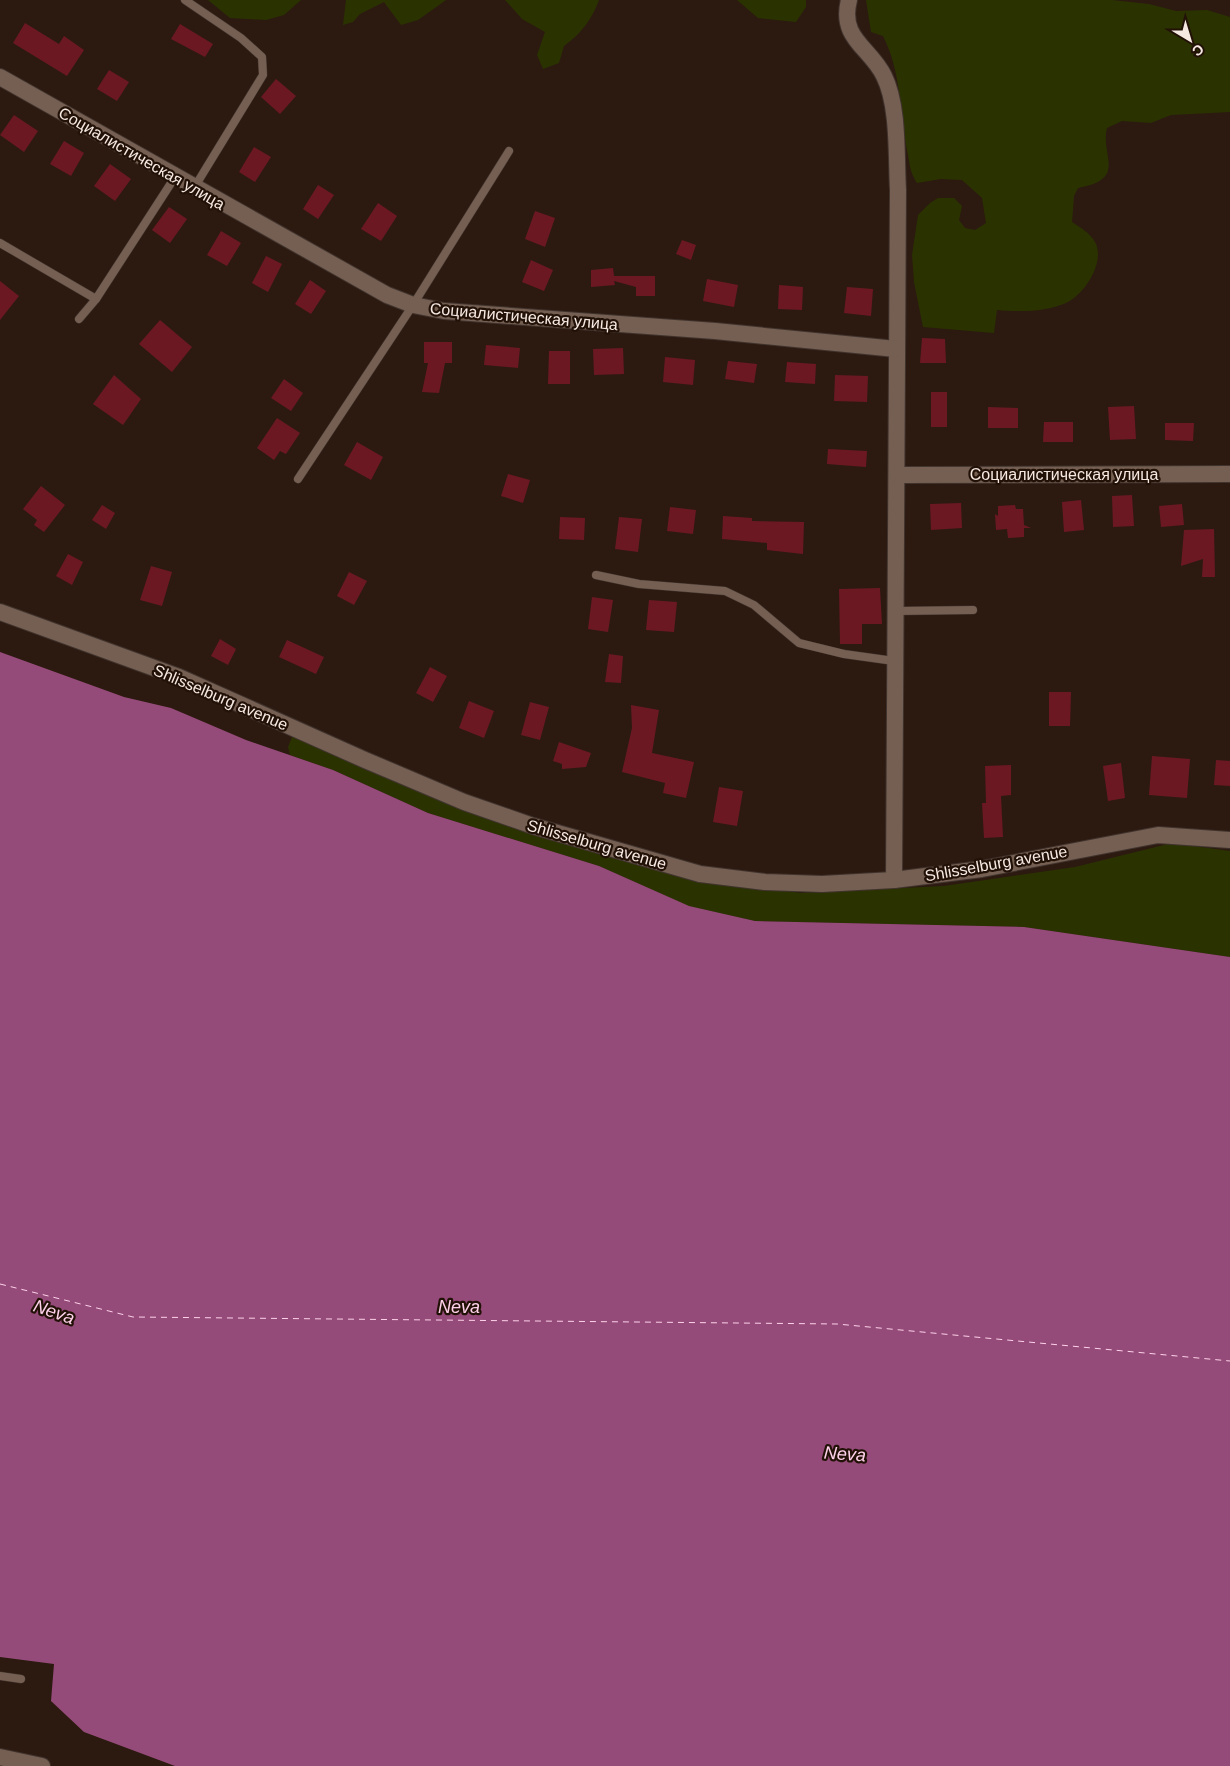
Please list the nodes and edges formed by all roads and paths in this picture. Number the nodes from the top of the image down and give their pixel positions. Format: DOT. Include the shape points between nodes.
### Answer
graph roads {
  1 [pos="185,0"];
  2 [pos="849,0"];
  3 [pos="0,78"];
  4 [pos="509,151"];
  5 [pos="176,177"];
  6 [pos="194,188"];
  7 [pos="0,243"];
  8 [pos="96,299"];
  9 [pos="413,305"];
  10 [pos="79,319"];
  11 [pos="896,349"];
  12 [pos="1230,474"];
  13 [pos="898,475"];
  14 [pos="298,479"];
  15 [pos="596,575"];
  16 [pos="973,610"];
  17 [pos="895,611"];
  18 [pos="0,612"];
  19 [pos="894,661"];
  20 [pos="1230,840"];
  21 [pos="894,880"];
  22 [pos="0,1676"];
  23 [pos="22,1679"];
  24 [pos="0,1757"];
  25 [pos="15,1763"];
  26 [pos="42,1766"];
  1 -- 6 [label="lane" via="248,44 262,58 263,75"];
  2 -- 11 [label="street" via="846,11 849,28 855,42 884,75 892,102 898,190"];
  3 -- 5 [label="street, Социалистическая улица"];
  4 -- 9 [label="lane"];
  5 -- 6 [label="street, Социалистическая улица"];
  5 -- 8 [label="lane"];
  6 -- 9 [label="street, Социалистическая улица" via="387,296"];
  7 -- 8 [label="lane"];
  8 -- 10 [label="lane"];
  9 -- 11 [label="street, Социалистическая улица" via="444,311 715,331"];
  9 -- 14 [label="lane"];
  11 -- 13 [label="street"];
  12 -- 13 [label="street, Социалистическая улица"];
  13 -- 17 [label="street"];
  15 -- 19 [label="lane" via="639,584 725,591 754,605 799,643"];
  16 -- 17 [label="lane"];
  17 -- 19 [label="street"];
  18 -- 21 [label="street, Shlisselburg avenue" via="179,677 464,802 618,852 700,874 765,882 822,884"];
  19 -- 21 [label="street"];
  20 -- 21 [label="street, Shlisselburg avenue" via="1158,835 982,869"];
  22 -- 23 [label="lane"];
  24 -- 25 [label="street"];
  25 -- 26 [label="street"];
}
